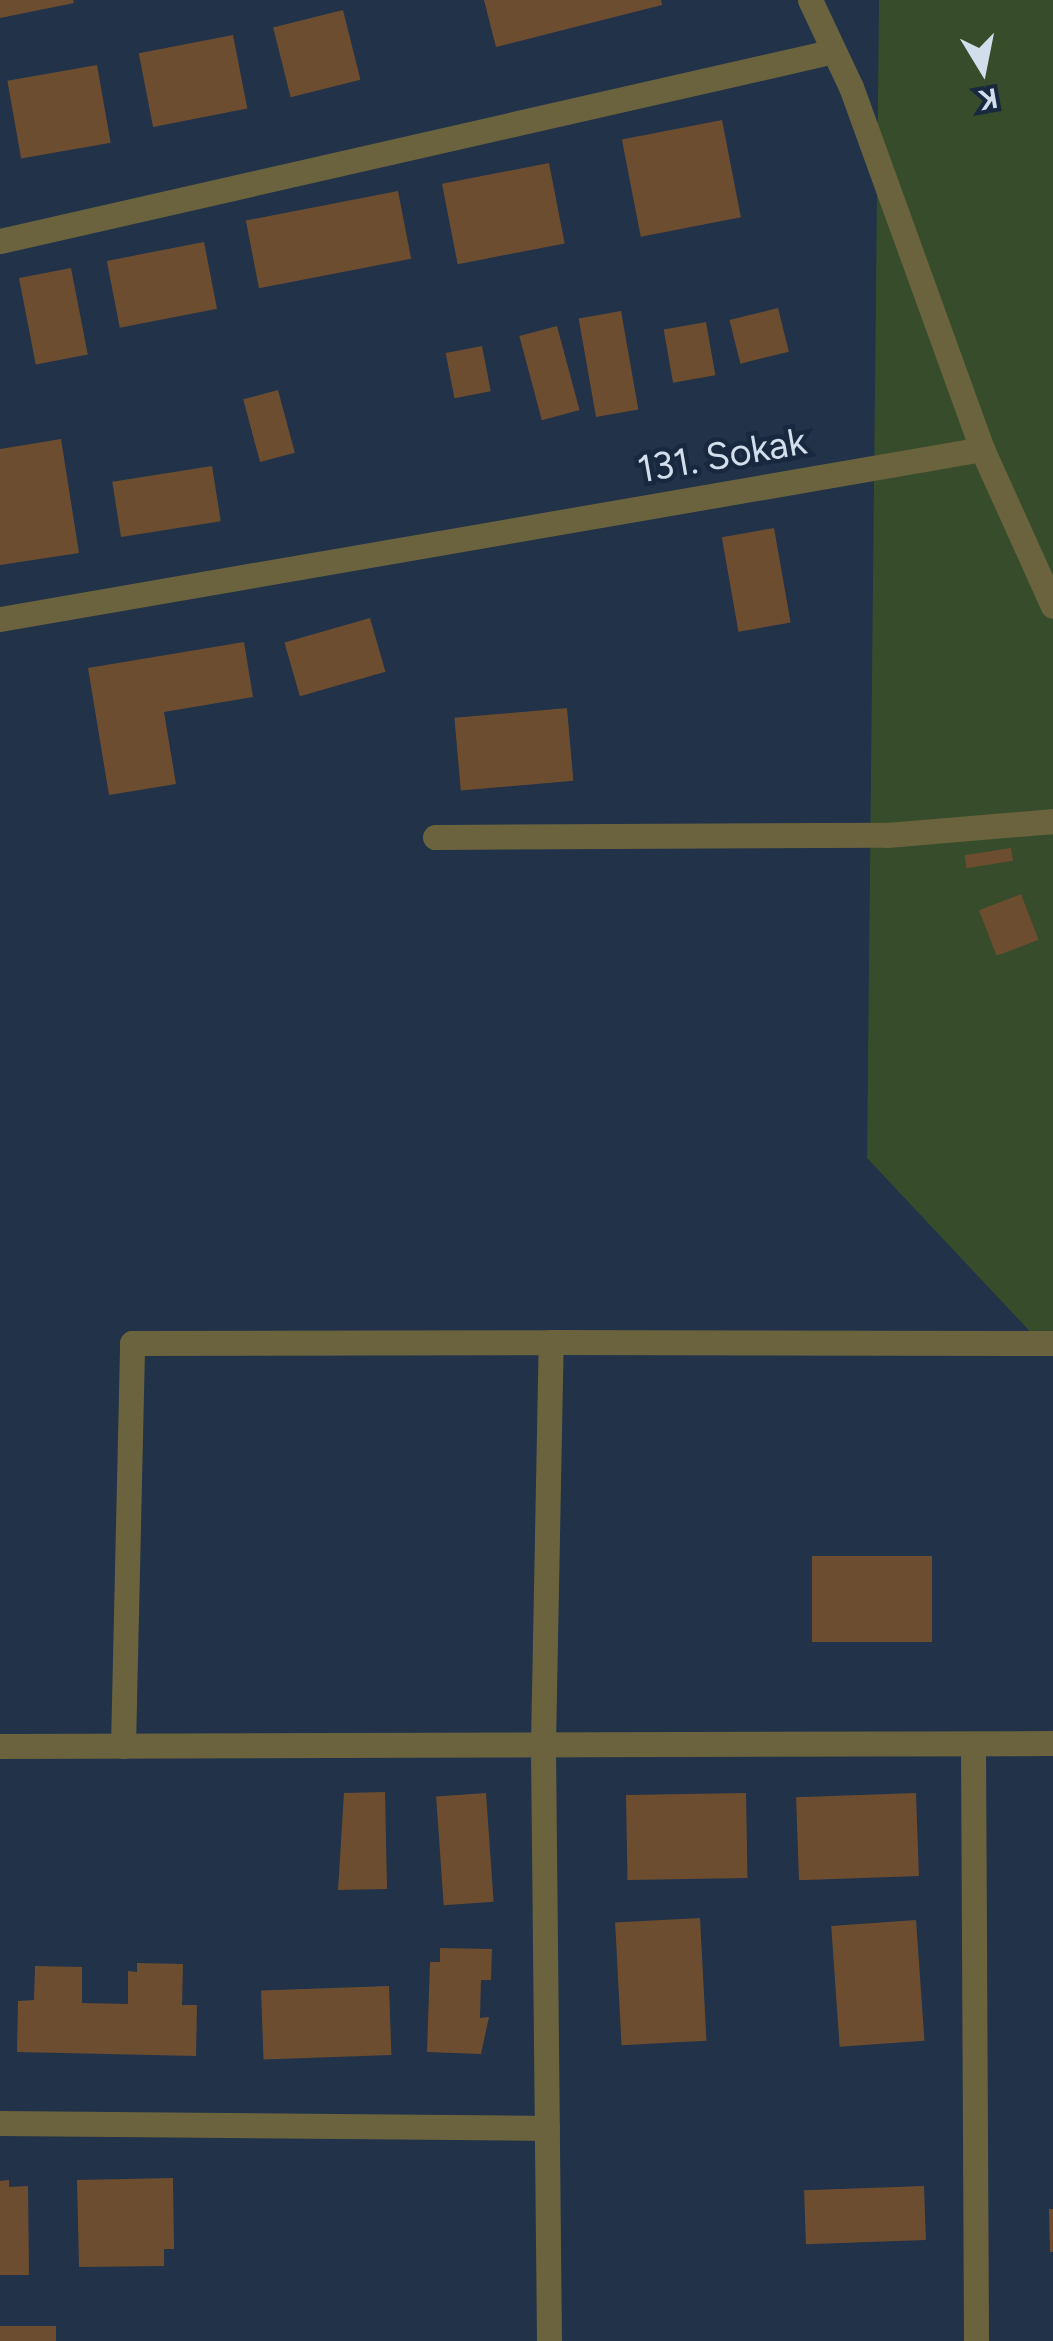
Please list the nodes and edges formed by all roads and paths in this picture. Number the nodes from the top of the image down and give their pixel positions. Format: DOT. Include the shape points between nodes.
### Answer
graph roads {
  1 [pos="810,0"];
  2 [pos="834,51"];
  3 [pos="0,241"];
  4 [pos="982,449"];
  5 [pos="1053,606"];
  6 [pos="0,619"];
  7 [pos="1053,821"];
  8 [pos="435,837"];
  9 [pos="551,1342"];
  10 [pos="1053,1343"];
  11 [pos="543,1744"];
  12 [pos="973,1744"];
  13 [pos="1053,1744"];
  14 [pos="0,1746"];
  15 [pos="123,1746"];
  16 [pos="0,2123"];
  17 [pos="547,2128"];
  18 [pos="549,2341"];
  19 [pos="976,2341"];
  1 -- 2 [label="street"];
  2 -- 3 [label="street"];
  2 -- 4 [label="street"];
  4 -- 5 [label="street"];
  4 -- 6 [label="street, 131. Sokak"];
  7 -- 8 [label="street" via="870,836"];
  9 -- 10 [label="street"];
  9 -- 11 [label="street"];
  9 -- 15 [label="street" via="132,1343"];
  11 -- 12 [label="street"];
  11 -- 15 [label="street"];
  11 -- 17 [label="street"];
  12 -- 13 [label="street"];
  12 -- 19 [label="street"];
  14 -- 15 [label="street"];
  16 -- 17 [label="street"];
  17 -- 18 [label="street"];
}
